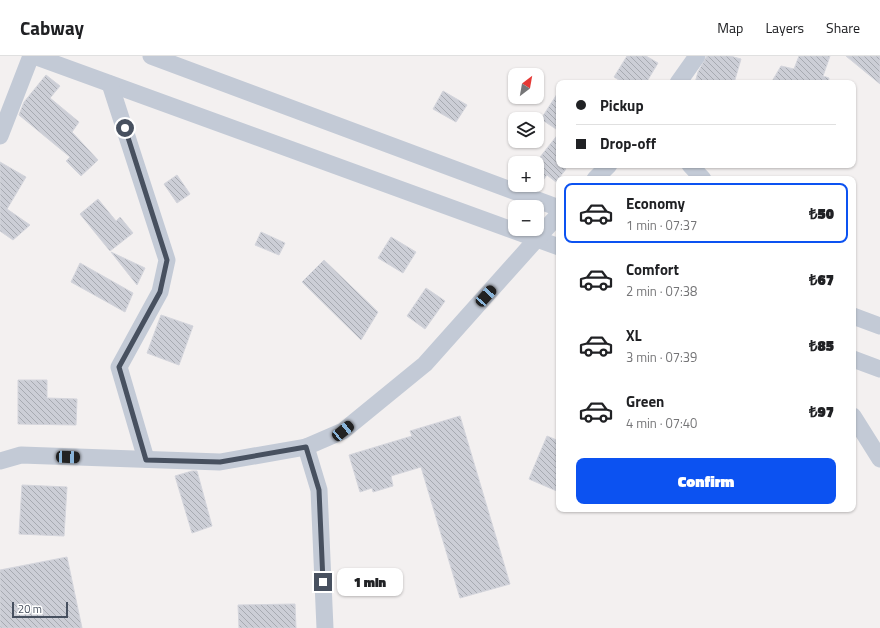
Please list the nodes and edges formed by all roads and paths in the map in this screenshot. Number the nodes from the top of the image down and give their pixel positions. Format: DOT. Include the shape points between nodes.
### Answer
graph roads {
  1 [pos="31,56"];
  2 [pos="34,56"];
  3 [pos="151,56"];
  4 [pos="697,56"];
  5 [pos="680,80"];
  6 [pos="110,84"];
  7 [pos="0,136"];
  8 [pos="606,168"];
  9 [pos="693,168"];
  10 [pos="598,176"];
  11 [pos="700,176"];
  12 [pos="556,207"];
  13 [pos="556,217"];
  14 [pos="537,238"];
  15 [pos="556,246"];
  16 [pos="856,317"];
  17 [pos="880,326"];
  18 [pos="856,360"];
  19 [pos="880,369"];
  20 [pos="856,421"];
  21 [pos="306,447"];
  22 [pos="880,459"];
  23 [pos="146,460"];
  24 [pos="0,461"];
  25 [pos="326,628"];
  1 -- 7 [label="street"];
  2 -- 6 [label="street"];
  3 -- 12 [label="street"];
  4 -- 5 [label="street"];
  6 -- 14 [label="street"];
  6 -- 23 [label="street" via="167,260 160,292 119,367"];
  8 -- 10 [label="street"];
  9 -- 11 [label="street"];
  13 -- 14 [label="street"];
  14 -- 15 [label="street"];
  14 -- 21 [label="street" via="425,364 343,431"];
  16 -- 17 [label="street"];
  18 -- 19 [label="street"];
  20 -- 22 [label="street"];
  21 -- 23 [label="street" via="220,462"];
  21 -- 25 [label="street" via="319,490"];
  23 -- 24 [label="street" via="21,455"];
}
